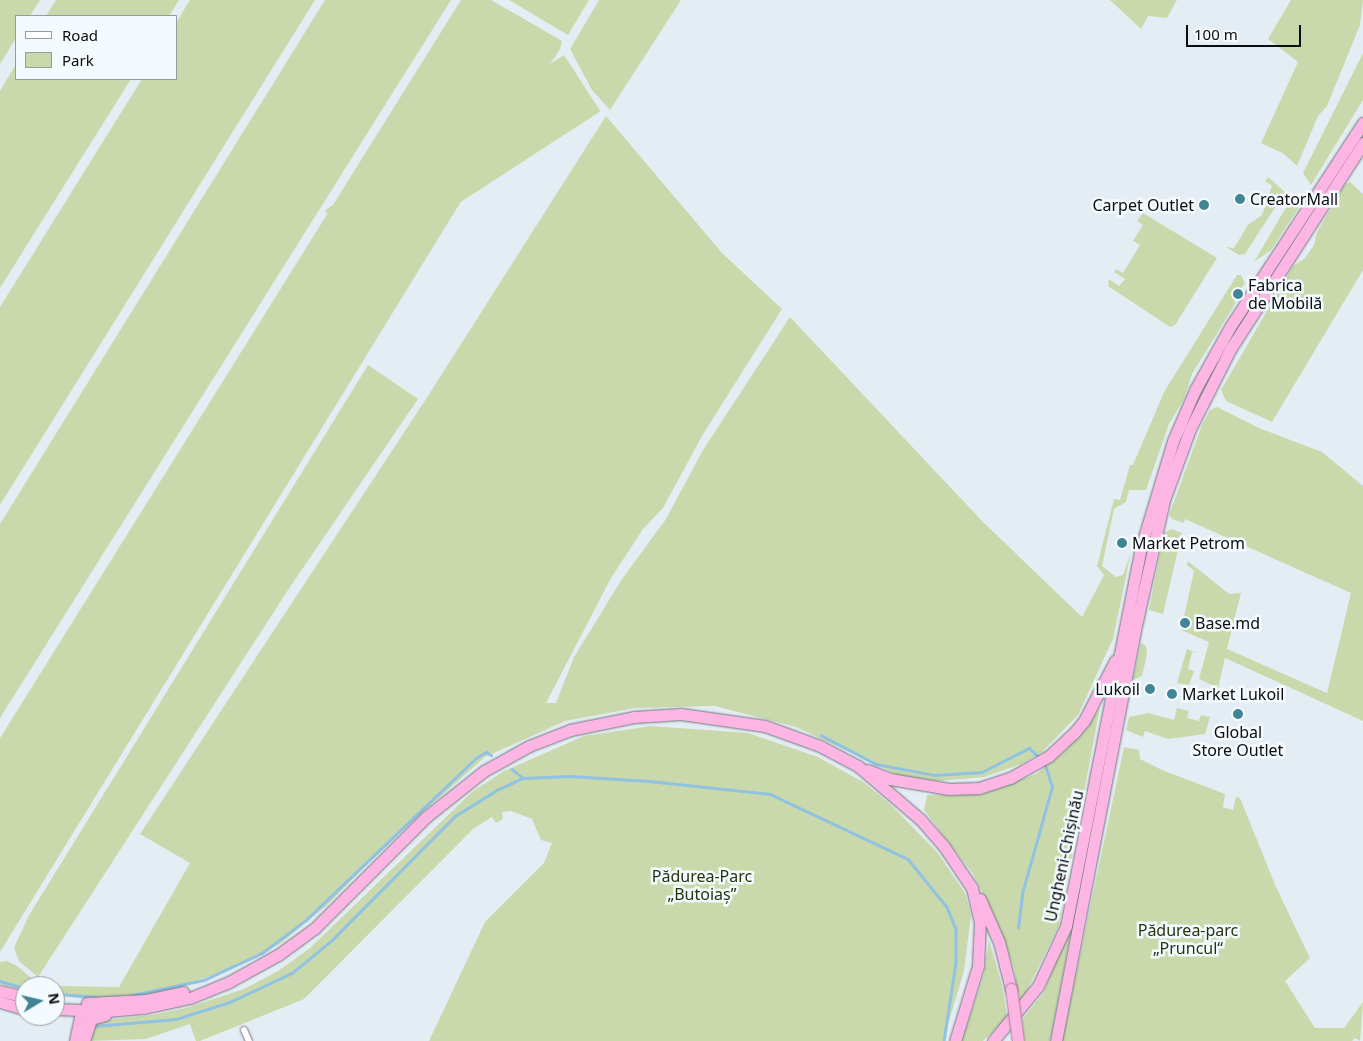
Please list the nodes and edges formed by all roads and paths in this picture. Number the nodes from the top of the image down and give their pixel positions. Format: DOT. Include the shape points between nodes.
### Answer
graph roads {
  1 [pos="1363,123"];
  2 [pos="1363,143"];
  3 [pos="1121,651"];
  4 [pos="1114,719"];
  5 [pos="858,766"];
  6 [pos="972,888"];
  7 [pos="212,990"];
  8 [pos="0,993"];
  9 [pos="15,997"];
  10 [pos="65,1001"];
  11 [pos="65,1009"];
  12 [pos="81,1012"];
  13 [pos="65,1016"];
  14 [pos="244,1030"];
  15 [pos="75,1041"];
  16 [pos="82,1041"];
  17 [pos="249,1041"];
  18 [pos="955,1041"];
  19 [pos="993,1041"];
  20 [pos="1018,1041"];
  21 [pos="1056,1041"];
  1 -- 3 [label="highway" via="1230,327 1195,390 1172,441 1154,496"];
  2 -- 4 [label="highway" via="1245,324 1190,429 1159,518"];
  3 -- 4 [label="highway"];
  3 -- 5 [label="highway" via="1084,721 1073,734 1050,756 1010,778 980,788 949,789 890,779"];
  4 -- 19 [label="highway, Ungheni-Chișinău" via="1066,926 1038,986"];
  4 -- 21 [label="highway, Ungheni-Chișinău"];
  5 -- 6 [label="highway" via="920,820 943,845"];
  5 -- 7 [label="highway" via="788,733 703,715 634,717 549,737 505,758 464,785 314,928 265,962"];
  6 -- 18 [label="highway" via="980,922 981,944 978,966"];
  6 -- 20 [label="highway, bridge" via="999,942 1011,988"];
  7 -- 10 [label="highway" via="130,1002"];
  7 -- 12 [label="highway" via="135,1006 89,1008"];
  7 -- 16 [label="highway" via="192,1002 168,1008 94,1017 88,1022"];
  8 -- 9 [label="highway"];
  11 -- 12 [label="highway"];
  12 -- 15 [label="highway"];
  12 -- 16 [label="highway"];
  13 -- 15 [label="highway" via="73,1023"];
  14 -- 17 [label="street"];
}
